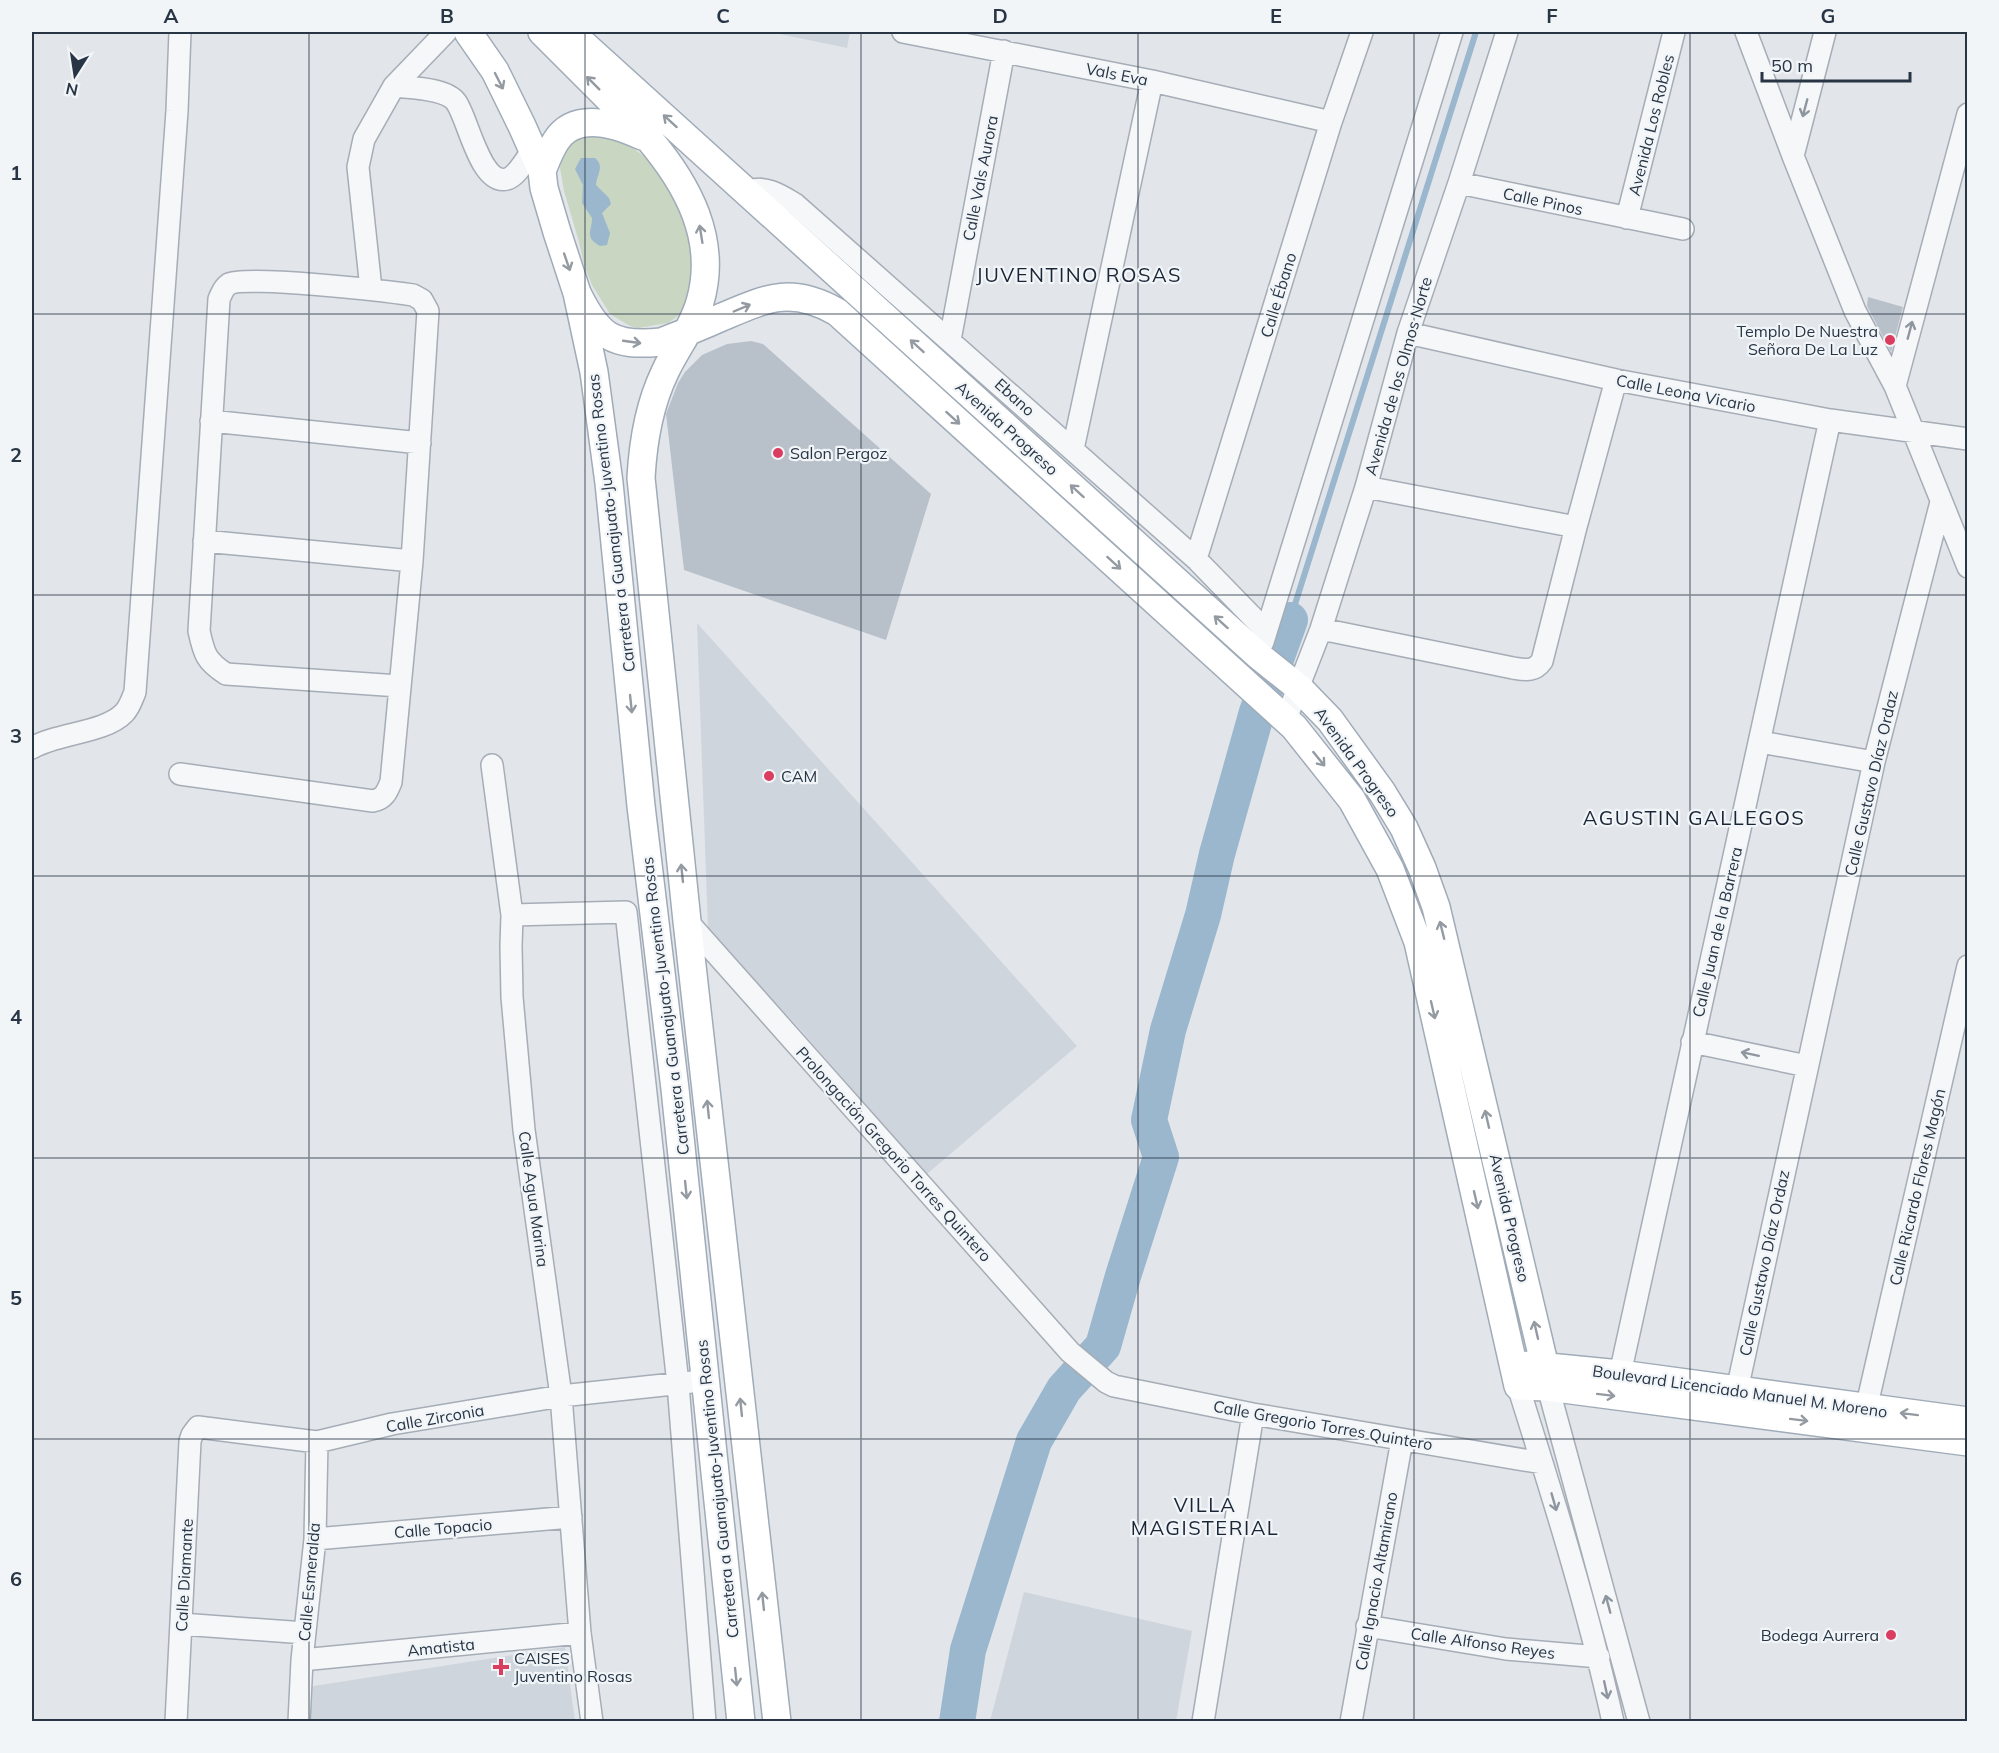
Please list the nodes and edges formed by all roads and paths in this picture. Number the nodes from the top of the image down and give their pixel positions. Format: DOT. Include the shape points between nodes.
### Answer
graph roads {
  1 [pos="180,32"];
  2 [pos="446,32"];
  3 [pos="468,32"];
  4 [pos="542,32"];
  5 [pos="570,32"];
  6 [pos="903,32"];
  7 [pos="1362,32"];
  8 [pos="1452,32"];
  9 [pos="1507,32"];
  10 [pos="1674,32"];
  11 [pos="1746,32"];
  12 [pos="1825,32"];
  13 [pos="1004,51"];
  14 [pos="1152,81"];
  15 [pos="394,86"];
  16 [pos="1968,114"];
  17 [pos="1331,122"];
  18 [pos="649,140"];
  19 [pos="1793,156"];
  20 [pos="537,161"];
  21 [pos="739,183"];
  22 [pos="1460,183"];
  23 [pos="1627,219"];
  24 [pos="1683,229"];
  25 [pos="371,290"];
  26 [pos="577,293"];
  27 [pos="688,332"];
  28 [pos="1408,333"];
  29 [pos="950,340"];
  30 [pos="940,367"];
  31 [pos="1616,380"];
  32 [pos="1895,386"];
  33 [pos="921,389"];
  34 [pos="1830,420"];
  35 [pos="212,421"];
  36 [pos="1912,432"];
  37 [pos="1968,439"];
  38 [pos="420,443"];
  39 [pos="1073,449"];
  40 [pos="1366,488"];
  41 [pos="1941,502"];
  42 [pos="1576,527"];
  43 [pos="204,541"];
  44 [pos="1196,559"];
  45 [pos="412,561"];
  46 [pos="1968,567"];
  47 [pos="1321,629"];
  48 [pos="1263,649"];
  49 [pos="1249,685"];
  50 [pos="1297,686"];
  51 [pos="399,687"];
  52 [pos="1283,717"];
  53 [pos="1760,742"];
  54 [pos="32,748"];
  55 [pos="1874,762"];
  56 [pos="492,765"];
  57 [pos="180,774"];
  58 [pos="512,915"];
  59 [pos="687,921"];
  60 [pos="1968,966"];
  61 [pos="1692,1042"];
  62 [pos="1807,1066"];
  63 [pos="1620,1374"];
  64 [pos="1515,1375"];
  65 [pos="1546,1377"];
  66 [pos="706,1380"];
  67 [pos="1106,1382"];
  68 [pos="678,1384"];
  69 [pos="1737,1390"];
  70 [pos="561,1396"];
  71 [pos="1252,1414"];
  72 [pos="1864,1418"];
  73 [pos="1968,1421"];
  74 [pos="194,1430"];
  75 [pos="1402,1440"];
  76 [pos="317,1442"];
  77 [pos="1968,1442"];
  78 [pos="1542,1462"];
  79 [pos="571,1517"];
  80 [pos="315,1539"];
  81 [pos="181,1623"];
  82 [pos="1367,1626"];
  83 [pos="305,1633"];
  84 [pos="580,1633"];
  85 [pos="1599,1657"];
  86 [pos="302,1660"];
  87 [pos="176,1722"];
  88 [pos="299,1722"];
  89 [pos="592,1722"];
  90 [pos="705,1722"];
  91 [pos="741,1722"];
  92 [pos="777,1722"];
  93 [pos="1203,1722"];
  94 [pos="1351,1722"];
  95 [pos="1613,1722"];
  96 [pos="1639,1722"];
  1 -- 54 [label="street" via="135,692 124,713 113,721"];
  2 -- 15 [label="street"];
  3 -- 20 [label="main road, one-way" via="495,71"];
  18 -- 4 [label="main road, one-way"];
  21 -- 5 [label="main road, Avenida Progreso, one-way"];
  6 -- 13 [label="street, Vals Eva"];
  7 -- 17 [label="street, Calle Ébano"];
  8 -- 48 [label="street"];
  9 -- 22 [label="street, Avenida de los Olmos Norte"];
  10 -- 23 [label="street, Avenida Los Robles"];
  11 -- 19 [label="street"];
  12 -- 19 [label="street, one-way"];
  13 -- 14 [label="street, Vals Eva"];
  13 -- 29 [label="street, Calle Vals Aurora"];
  14 -- 17 [label="street, Vals Eva"];
  14 -- 39 [label="street"];
  15 -- 20 [label="street" via="446,93 456,101 483,163 497,178 506,179"];
  15 -- 25 [label="street" via="364,139 358,166"];
  32 -- 16 [label="street, one-way"];
  17 -- 44 [label="street, Calle Ébano"];
  18 -- 20 [label="main road" via="612,125 582,123 564,131"];
  18 -- 21 [label="main road"];
  27 -- 18 [label="main road, one-way" via="704,286 701,229 684,186"];
  19 -- 32 [label="street" via="1856,311"];
  20 -- 26 [label="main road, one-way"];
  21 -- 29 [label="street, Ebano" via="783,196 795,204"];
  30 -- 21 [label="main road, Avenida Progreso, one-way"];
  22 -- 23 [label="street, Calle Pinos"];
  22 -- 28 [label="street, Avenida de los Olmos Norte"];
  23 -- 24 [label="street, Calle Pinos"];
  25 -- 35 [label="street" via="230,283 219,299"];
  25 -- 38 [label="street" via="413,295 422,300 428,311"];
  26 -- 27 [label="main road, one-way" via="591,321 601,331 625,342 662,342"];
  26 -- 66 [label="main road, Carretera a Guanajuato-Juventino Rosas, one-way" via="594,372 608,473"];
  27 -- 33 [label="main road, Avenida Progreso, one-way" via="770,298 804,298 837,312"];
  59 -- 27 [label="main road, Carretera a Guanajuato-Juventino Rosas, one-way" via="641,478 649,416 665,372"];
  28 -- 31 [label="street, Calle Leona Vicario"];
  28 -- 40 [label="street, Avenida de los Olmos Norte"];
  29 -- 39 [label="street, Ebano"];
  30 -- 33 [label="main road"];
  48 -- 30 [label="main road, Avenida Progreso, one-way"];
  31 -- 34 [label="street, Calle Leona Vicario"];
  31 -- 42 [label="street"];
  32 -- 36 [label="street"];
  33 -- 49 [label="main road, Avenida Progreso, one-way"];
  34 -- 36 [label="street, Calle Leona Vicario"];
  34 -- 53 [label="street, Calle Juan de la Barrera"];
  35 -- 38 [label="street"];
  35 -- 43 [label="street"];
  36 -- 37 [label="street, Calle Leona Vicario"];
  36 -- 41 [label="street"];
  38 -- 45 [label="street"];
  39 -- 44 [label="street, Ebano"];
  40 -- 42 [label="street"];
  40 -- 47 [label="street, Avenida de los Olmos Norte"];
  41 -- 46 [label="street"];
  41 -- 55 [label="street, Calle Gustavo Díaz Ordaz"];
  42 -- 47 [label="street" via="1542,661 1533,669"];
  43 -- 45 [label="street"];
  43 -- 51 [label="street" via="199,632 203,652 211,664 226,674"];
  44 -- 48 [label="street, Ebano"];
  45 -- 51 [label="street"];
  47 -- 50 [label="street, Avenida de los Olmos Norte"];
  48 -- 49 [label="street"];
  48 -- 50 [label="main road, Avenida Progreso"];
  49 -- 52 [label="main road, Avenida Progreso"];
  50 -- 52 [label="street, Avenida de los Olmos Norte"];
  65 -- 50 [label="main road, Avenida Progreso, one-way" via="1429,888 1404,828 1382,792 1330,720"];
  51 -- 57 [label="street" via="391,782 379,800"];
  52 -- 64 [label="main road, Avenida Progreso, one-way" via="1352,800 1404,901 1418,942"];
  53 -- 55 [label="street"];
  53 -- 61 [label="street, Calle Juan de la Barrera"];
  55 -- 62 [label="street, Calle Gustavo Díaz Ordaz"];
  56 -- 58 [label="street, Calle Agua Marina"];
  58 -- 68 [label="street" via="626,912"];
  58 -- 70 [label="street, Calle Agua Marina" via="512,997 524,1130"];
  59 -- 67 [label="street, Prolongación Gregorio Torres Quintero" via="1070,1352"];
  92 -- 59 [label="main road, Carretera a Guanajuato-Juventino Rosas, one-way"];
  60 -- 72 [label="street, Calle Ricardo Flores Magón"];
  62 -- 61 [label="street, one-way"];
  61 -- 63 [label="street, Calle Juan de la Barrera"];
  62 -- 69 [label="street, Calle Gustavo Díaz Ordaz"];
  63 -- 65 [label="main road, Boulevard Licenciado Manuel M. Moreno"];
  63 -- 69 [label="main road, Boulevard Licenciado Manuel M. Moreno"];
  64 -- 65 [label="main road, Boulevard Licenciado Manuel M. Moreno"];
  64 -- 78 [label="street, Avenida Progreso"];
  65 -- 72 [label="main road, Boulevard Licenciado Manuel M. Moreno, one-way"];
  96 -- 65 [label="street, Avenida Progreso, one-way"];
  66 -- 68 [label="street, Calle Zirconia"];
  66 -- 91 [label="main road, Carretera a Guanajuato-Juventino Rosas, one-way"];
  67 -- 71 [label="street, Calle Gregorio Torres Quintero"];
  68 -- 70 [label="street, Calle Zirconia"];
  68 -- 90 [label="street"];
  69 -- 72 [label="main road, Boulevard Licenciado Manuel M. Moreno"];
  70 -- 76 [label="street, Calle Zirconia" via="392,1424"];
  70 -- 79 [label="street, Calle Agua Marina"];
  71 -- 75 [label="street, Calle Gregorio Torres Quintero"];
  71 -- 93 [label="street"];
  73 -- 72 [label="main road, Boulevard Licenciado Manuel M. Moreno, one-way"];
  72 -- 77 [label="main road, Boulevard Licenciado Manuel M. Moreno"];
  74 -- 76 [label="street, Calle Zirconia" via="206,1426"];
  74 -- 81 [label="street, Calle Diamante" via="190,1441"];
  75 -- 78 [label="street, Calle Gregorio Torres Quintero"];
  75 -- 82 [label="street, Calle Ignacio Altamirano"];
  76 -- 80 [label="street, Calle Esmeralda"];
  78 -- 85 [label="street, Avenida Progreso, one-way"];
  79 -- 80 [label="street, Calle Topacio"];
  79 -- 84 [label="street, Calle Agua Marina"];
  80 -- 83 [label="street, Calle Esmeralda"];
  81 -- 83 [label="street"];
  81 -- 87 [label="street, Calle Diamante"];
  82 -- 85 [label="street, Calle Alfonso Reyes" via="1506,1649"];
  82 -- 94 [label="street, Calle Ignacio Altamirano"];
  83 -- 86 [label="street, Calle Esmeralda"];
  84 -- 86 [label="street, Amatista"];
  84 -- 89 [label="street, Calle Agua Marina"];
  85 -- 95 [label="street, Avenida Progreso, one-way"];
  86 -- 88 [label="street, Calle Esmeralda"];
}
